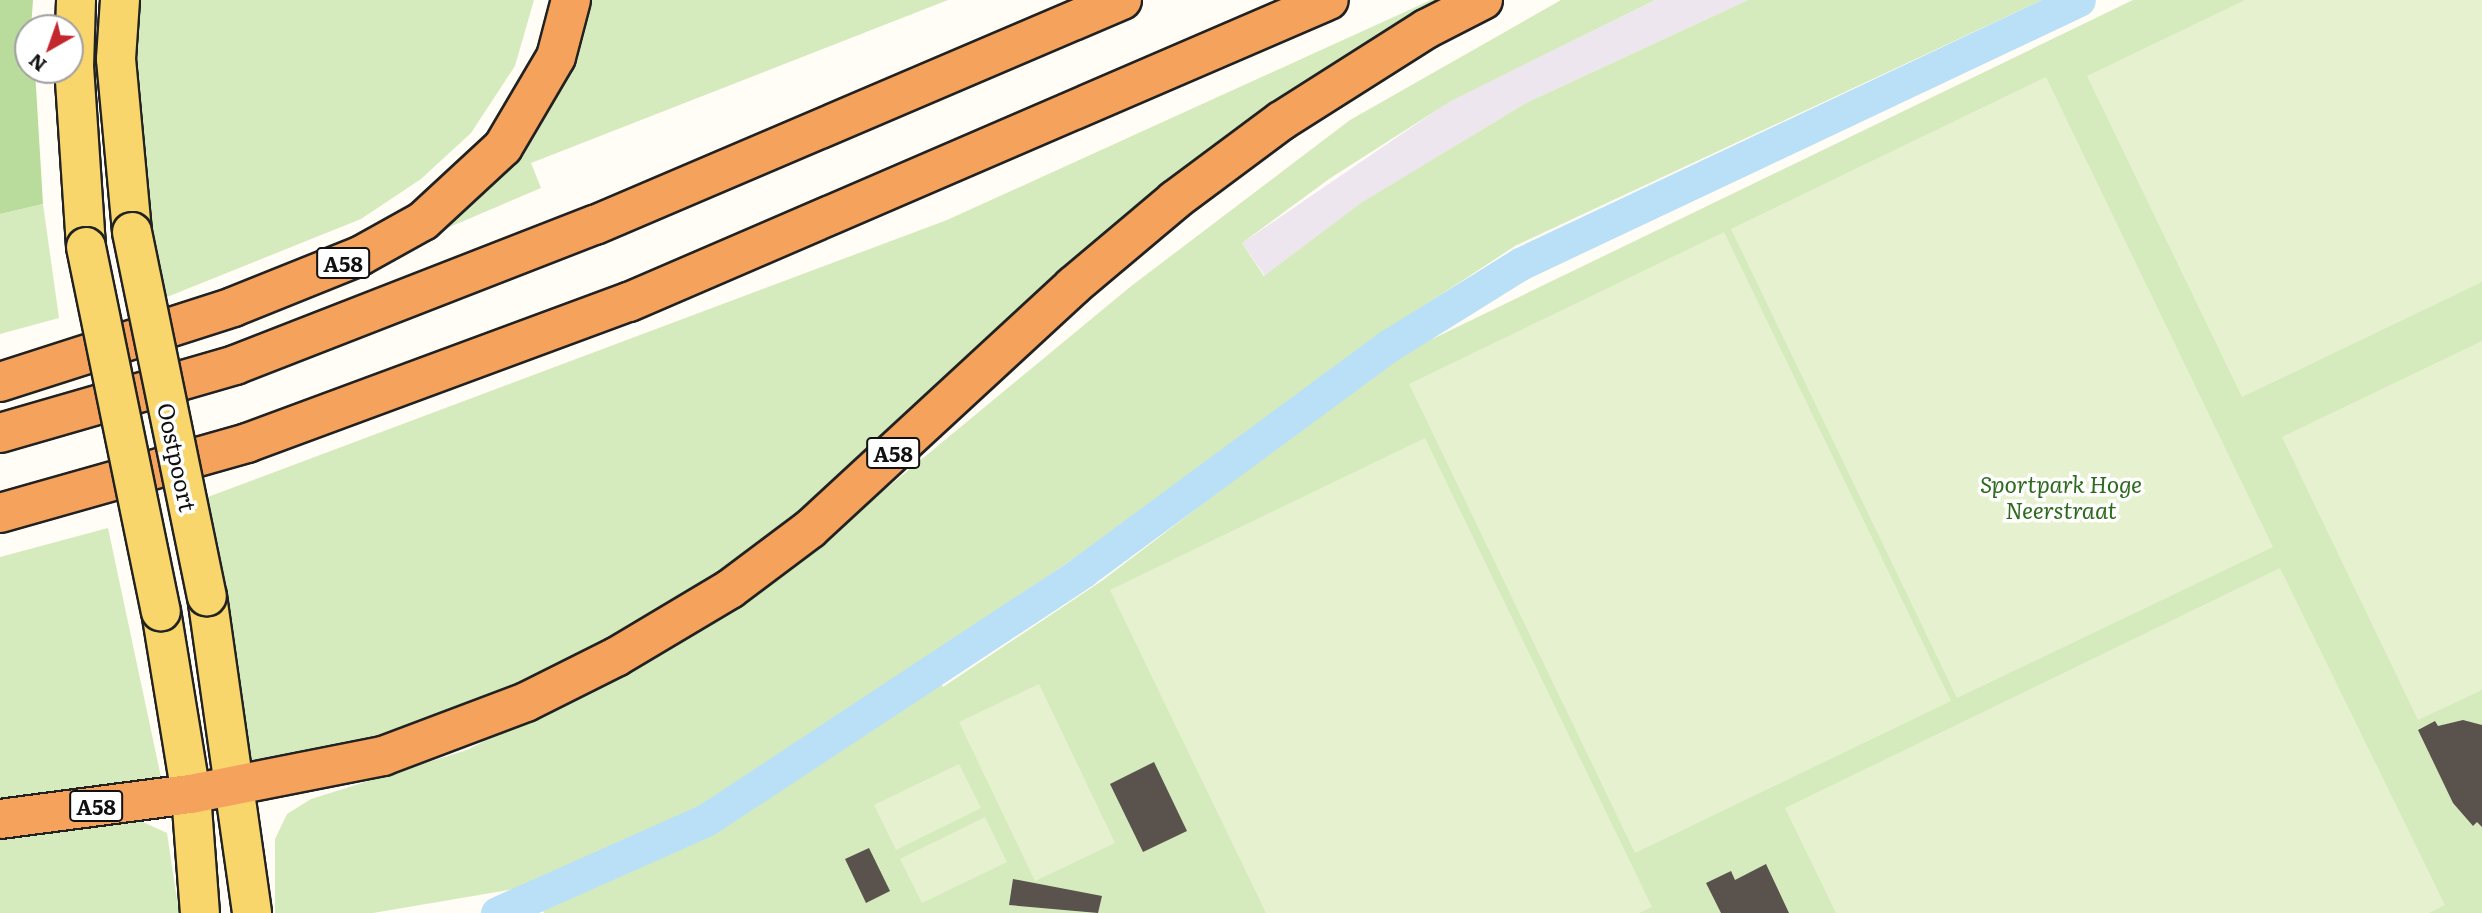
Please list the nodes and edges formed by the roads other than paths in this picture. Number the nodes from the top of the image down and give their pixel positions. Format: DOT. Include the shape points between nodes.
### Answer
graph roads {
  1 [pos="76,0"];
  2 [pos="120,0"];
  3 [pos="571,0"];
  4 [pos="1122,0"];
  5 [pos="1329,0"];
  6 [pos="1483,0"];
  7 [pos="0,382"];
  8 [pos="0,433"];
  9 [pos="0,513"];
  10 [pos="238,786"];
  11 [pos="191,794"];
  12 [pos="0,819"];
  13 [pos="200,913"];
  14 [pos="252,913"];
  1 -- 11 [label="main road, Oostpoort, bridge" via="74,66 86,247 161,611"];
  2 -- 10 [label="main road, Oostpoort, bridge" via="116,59 132,232 207,596"];
  3 -- 7 [label="highway, A58" via="556,57 503,147 423,221 359,256 233,307"];
  4 -- 8 [label="highway, A58" via="594,225 248,360"];
  5 -- 9 [label="highway" via="629,302 247,443"];
  6 -- 10 [label="highway, A58" via="1426,29 1281,121 1175,200 1073,286 810,529 730,589 616,657 526,702 383,756"];
  10 -- 11 [label="highway"];
  10 -- 14 [label="main road, Oostpoort"];
  11 -- 12 [label="highway, A58"];
  11 -- 13 [label="main road, Oostpoort"];
}
